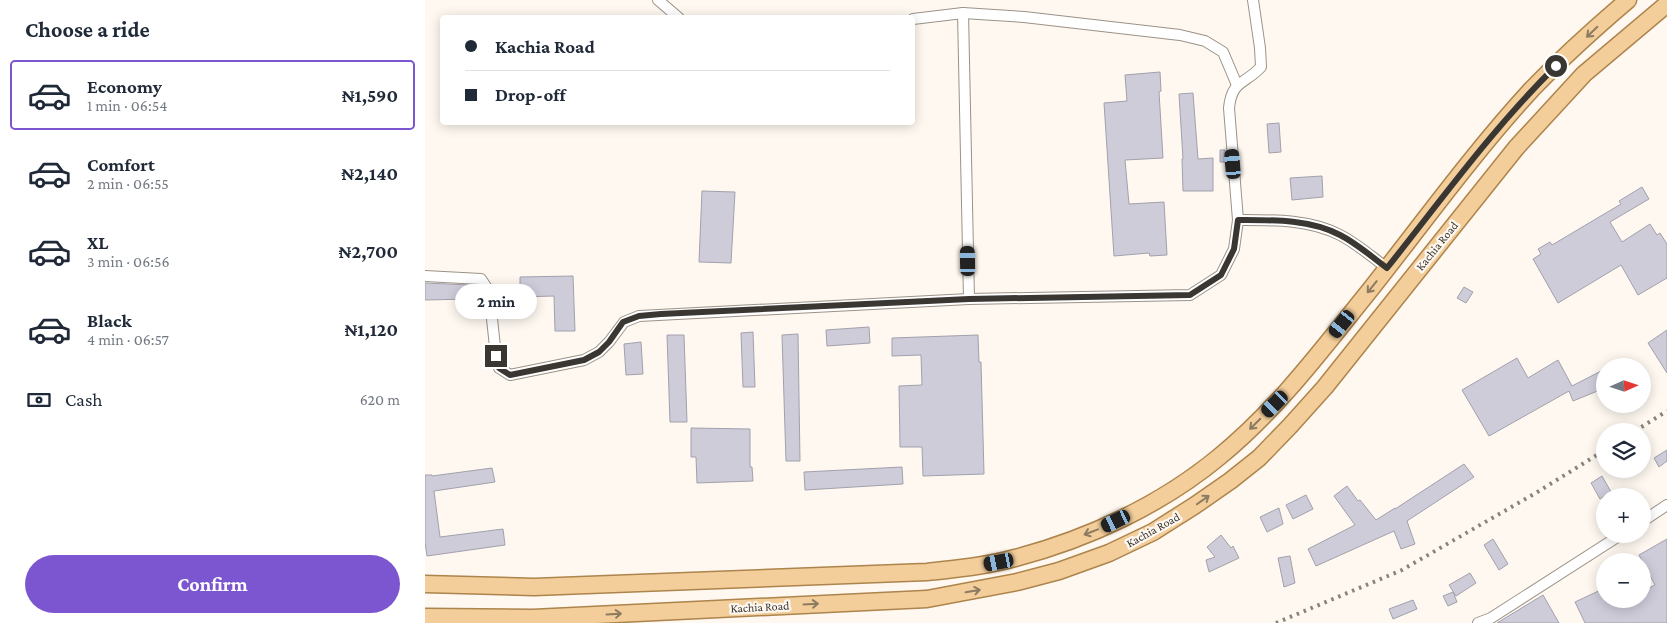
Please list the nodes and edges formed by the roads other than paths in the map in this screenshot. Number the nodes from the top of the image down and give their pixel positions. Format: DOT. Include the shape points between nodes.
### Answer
graph roads {
  1 [pos="658,0"];
  2 [pos="1253,0"];
  3 [pos="1629,0"];
  4 [pos="1667,4"];
  5 [pos="963,13"];
  6 [pos="676,15"];
  7 [pos="915,19"];
  8 [pos="1237,85"];
  9 [pos="1238,220"];
  10 [pos="1387,268"];
  11 [pos="425,276"];
  12 [pos="969,299"];
  13 [pos="1667,505"];
  14 [pos="1651,515"];
  15 [pos="1608,543"];
  16 [pos="425,584"];
  17 [pos="427,619"];
  18 [pos="1478,623"];
  1 -- 6 [label="street"];
  2 -- 8 [label="street" via="1261,67 1251,78"];
  3 -- 10 [label="main road, Kachia Road, one-way" via="1533,88"];
  17 -- 4 [label="main road, Kachia Road, one-way" via="533,618 927,599 1059,571 1109,553 1153,532 1259,458 1331,379 1516,148 1584,74"];
  5 -- 7 [label="street"];
  5 -- 8 [label="street" via="1063,21 1205,41 1223,52"];
  5 -- 12 [label="street"];
  8 -- 9 [label="street" via="1231,94 1229,108"];
  9 -- 10 [label="street" via="1278,220 1324,228 1342,235"];
  9 -- 12 [label="street" via="1234,249 1221,275 1190,295"];
  10 -- 16 [label="main road, Kachia Road, one-way" via="1303,373 1219,457 1142,509 1052,547 1013,559 927,572 534,587"];
  11 -- 12 [label="street" via="481,279 489,291 499,368 510,375 584,360 599,352 623,322 639,316"];
  13 -- 14 [label="street"];
  15 -- 18 [label="street" via="1491,618"];
}
